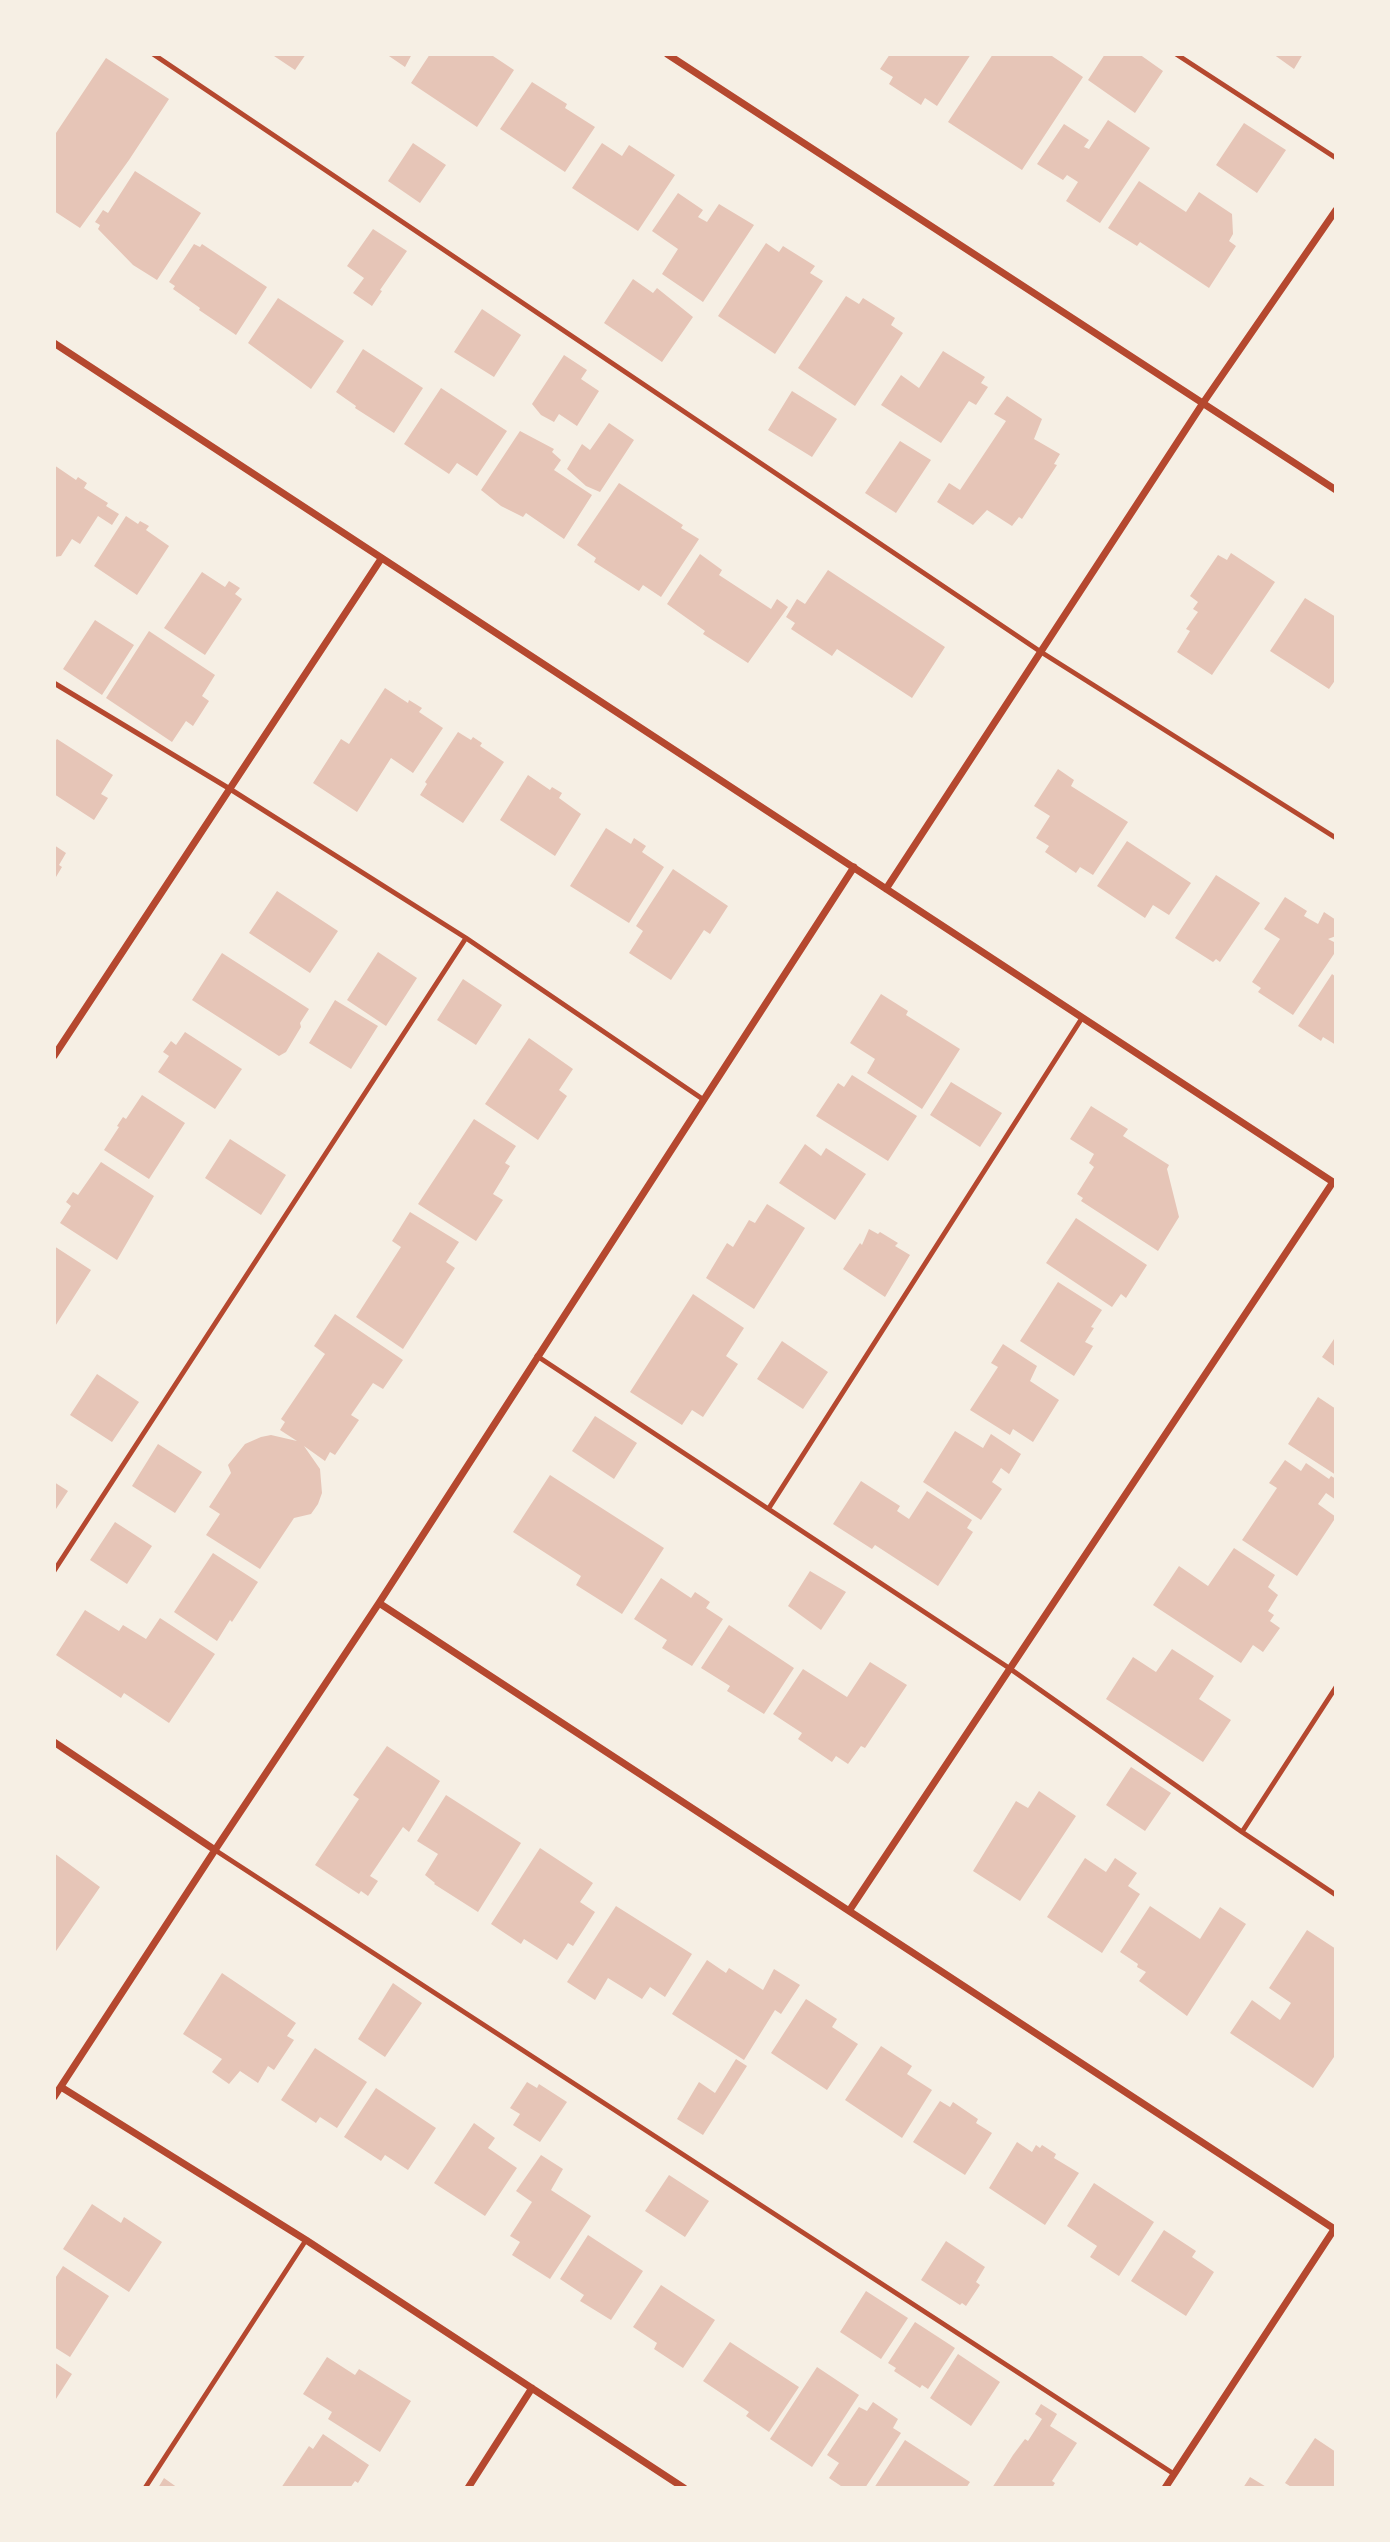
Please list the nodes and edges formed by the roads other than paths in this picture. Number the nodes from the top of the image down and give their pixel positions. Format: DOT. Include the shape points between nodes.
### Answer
graph roads {
  1 [pos="153,54"];
  2 [pos="667,54"];
  3 [pos="1176,54"];
  4 [pos="1336,158"];
  5 [pos="1336,210"];
  6 [pos="54,343"];
  7 [pos="1203,403"];
  8 [pos="1336,490"];
  9 [pos="381,559"];
  10 [pos="1041,652"];
  11 [pos="54,683"];
  12 [pos="230,789"];
  13 [pos="1336,838"];
  14 [pos="854,867"];
  15 [pos="886,889"];
  16 [pos="466,938"];
  17 [pos="1082,1018"];
  18 [pos="54,1056"];
  19 [pos="704,1100"];
  20 [pos="1334,1183"];
  21 [pos="537,1356"];
  22 [pos="769,1508"];
  23 [pos="54,1571"];
  24 [pos="379,1603"];
  25 [pos="1009,1668"];
  26 [pos="1336,1687"];
  27 [pos="54,1742"];
  28 [pos="1242,1832"];
  29 [pos="215,1850"];
  30 [pos="1336,1895"];
  31 [pos="849,1912"];
  32 [pos="61,2087"];
  33 [pos="54,2097"];
  34 [pos="1335,2229"];
  35 [pos="306,2240"];
  36 [pos="532,2388"];
  37 [pos="1174,2474"];
  38 [pos="145,2488"];
  39 [pos="468,2488"];
  40 [pos="684,2488"];
  41 [pos="1165,2488"];
  1 -- 10 [label="lane"];
  2 -- 7 [label="street"];
  3 -- 4 [label="lane"];
  5 -- 7 [label="street"];
  6 -- 9 [label="street"];
  7 -- 8 [label="street"];
  7 -- 10 [label="street"];
  9 -- 12 [label="street"];
  9 -- 14 [label="street"];
  10 -- 13 [label="lane"];
  10 -- 15 [label="street"];
  11 -- 12 [label="lane"];
  12 -- 16 [label="lane"];
  12 -- 18 [label="street"];
  14 -- 15 [label="street"];
  14 -- 19 [label="street"];
  15 -- 17 [label="street"];
  16 -- 19 [label="lane"];
  16 -- 23 [label="lane"];
  17 -- 20 [label="street"];
  17 -- 22 [label="lane"];
  19 -- 21 [label="street"];
  20 -- 25 [label="street"];
  21 -- 22 [label="lane"];
  21 -- 24 [label="street"];
  22 -- 25 [label="lane"];
  24 -- 29 [label="street"];
  24 -- 31 [label="street"];
  25 -- 28 [label="lane"];
  25 -- 31 [label="street"];
  26 -- 28 [label="lane"];
  27 -- 29 [label="street"];
  28 -- 30 [label="lane"];
  29 -- 32 [label="street"];
  29 -- 37 [label="lane"];
  31 -- 34 [label="street"];
  32 -- 33 [label="street"];
  32 -- 35 [label="street"];
  34 -- 37 [label="street"];
  35 -- 36 [label="street"];
  35 -- 38 [label="lane"];
  36 -- 39 [label="street"];
  36 -- 40 [label="street"];
  37 -- 41 [label="street"];
}
